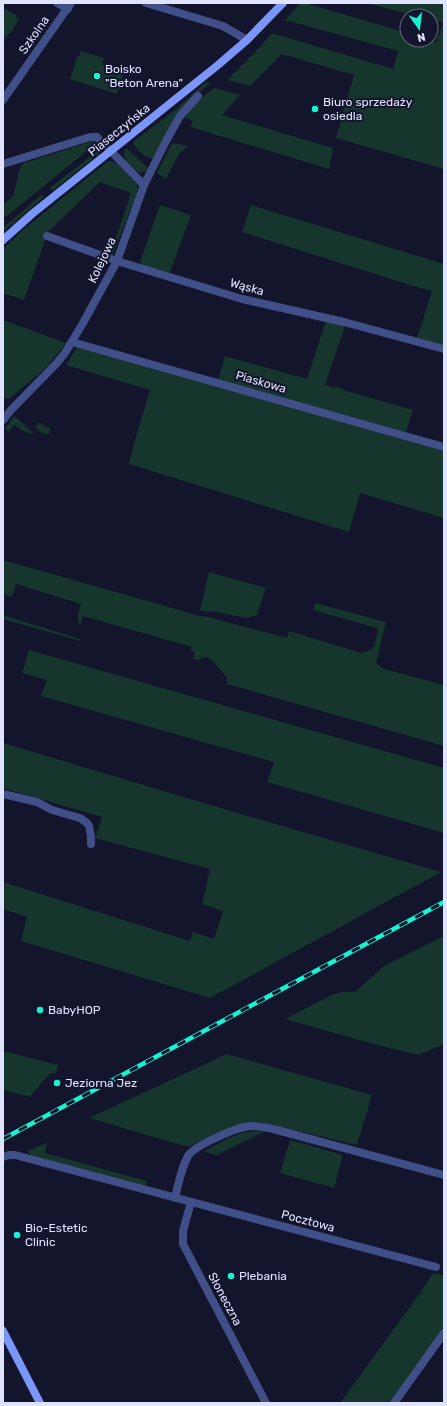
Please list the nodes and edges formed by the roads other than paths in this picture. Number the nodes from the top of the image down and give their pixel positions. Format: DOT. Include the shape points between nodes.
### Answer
graph roads {
  1 [pos="57,3"];
  2 [pos="146,3"];
  3 [pos="282,3"];
  4 [pos="69,6"];
  5 [pos="247,40"];
  6 [pos="198,96"];
  7 [pos="3,100"];
  8 [pos="112,151"];
  9 [pos="3,164"];
  10 [pos="144,185"];
  11 [pos="47,236"];
  12 [pos="3,240"];
  13 [pos="117,261"];
  14 [pos="72,342"];
  15 [pos="444,349"];
  16 [pos="3,420"];
  17 [pos="444,447"];
  18 [pos="3,794"];
  19 [pos="91,844"];
  20 [pos="3,1157"];
  21 [pos="444,1175"];
  22 [pos="175,1198"];
  23 [pos="191,1202"];
  24 [pos="436,1267"];
  25 [pos="3,1331"];
  26 [pos="444,1332"];
  27 [pos="40,1403"];
  28 [pos="266,1403"];
  29 [pos="394,1403"];
  1 -- 4 [label="street"];
  2 -- 5 [label="street" via="223,26"];
  3 -- 5 [label="main road, Piaseczyńska"];
  4 -- 7 [label="street, Szkolna"];
  5 -- 8 [label="main road, Piaseczyńska"];
  6 -- 10 [label="street, Kolejowa" via="177,122"];
  8 -- 9 [label="street" via="98,137 90,137"];
  8 -- 10 [label="street"];
  8 -- 12 [label="main road, Piaseczyńska"];
  10 -- 13 [label="street, Kolejowa"];
  11 -- 13 [label="street, Wąska"];
  13 -- 14 [label="street, Kolejowa"];
  13 -- 15 [label="street, Wąska" via="242,299 344,322"];
  14 -- 16 [label="street, Kolejowa" via="56,364"];
  14 -- 17 [label="street, Piaskowa"];
  18 -- 19 [label="street" via="37,802 52,810 80,818 89,826"];
  20 -- 22 [label="street, Pocztowa" via="15,1155"];
  21 -- 22 [label="street" via="277,1130 252,1126 230,1131 189,1155 179,1179"];
  22 -- 23 [label="street, Pocztowa"];
  23 -- 24 [label="street, Pocztowa"];
  23 -- 28 [label="street, Słoneczna" via="183,1231 183,1244"];
  25 -- 27 [label="main road"];
  26 -- 29 [label="street"];
}
